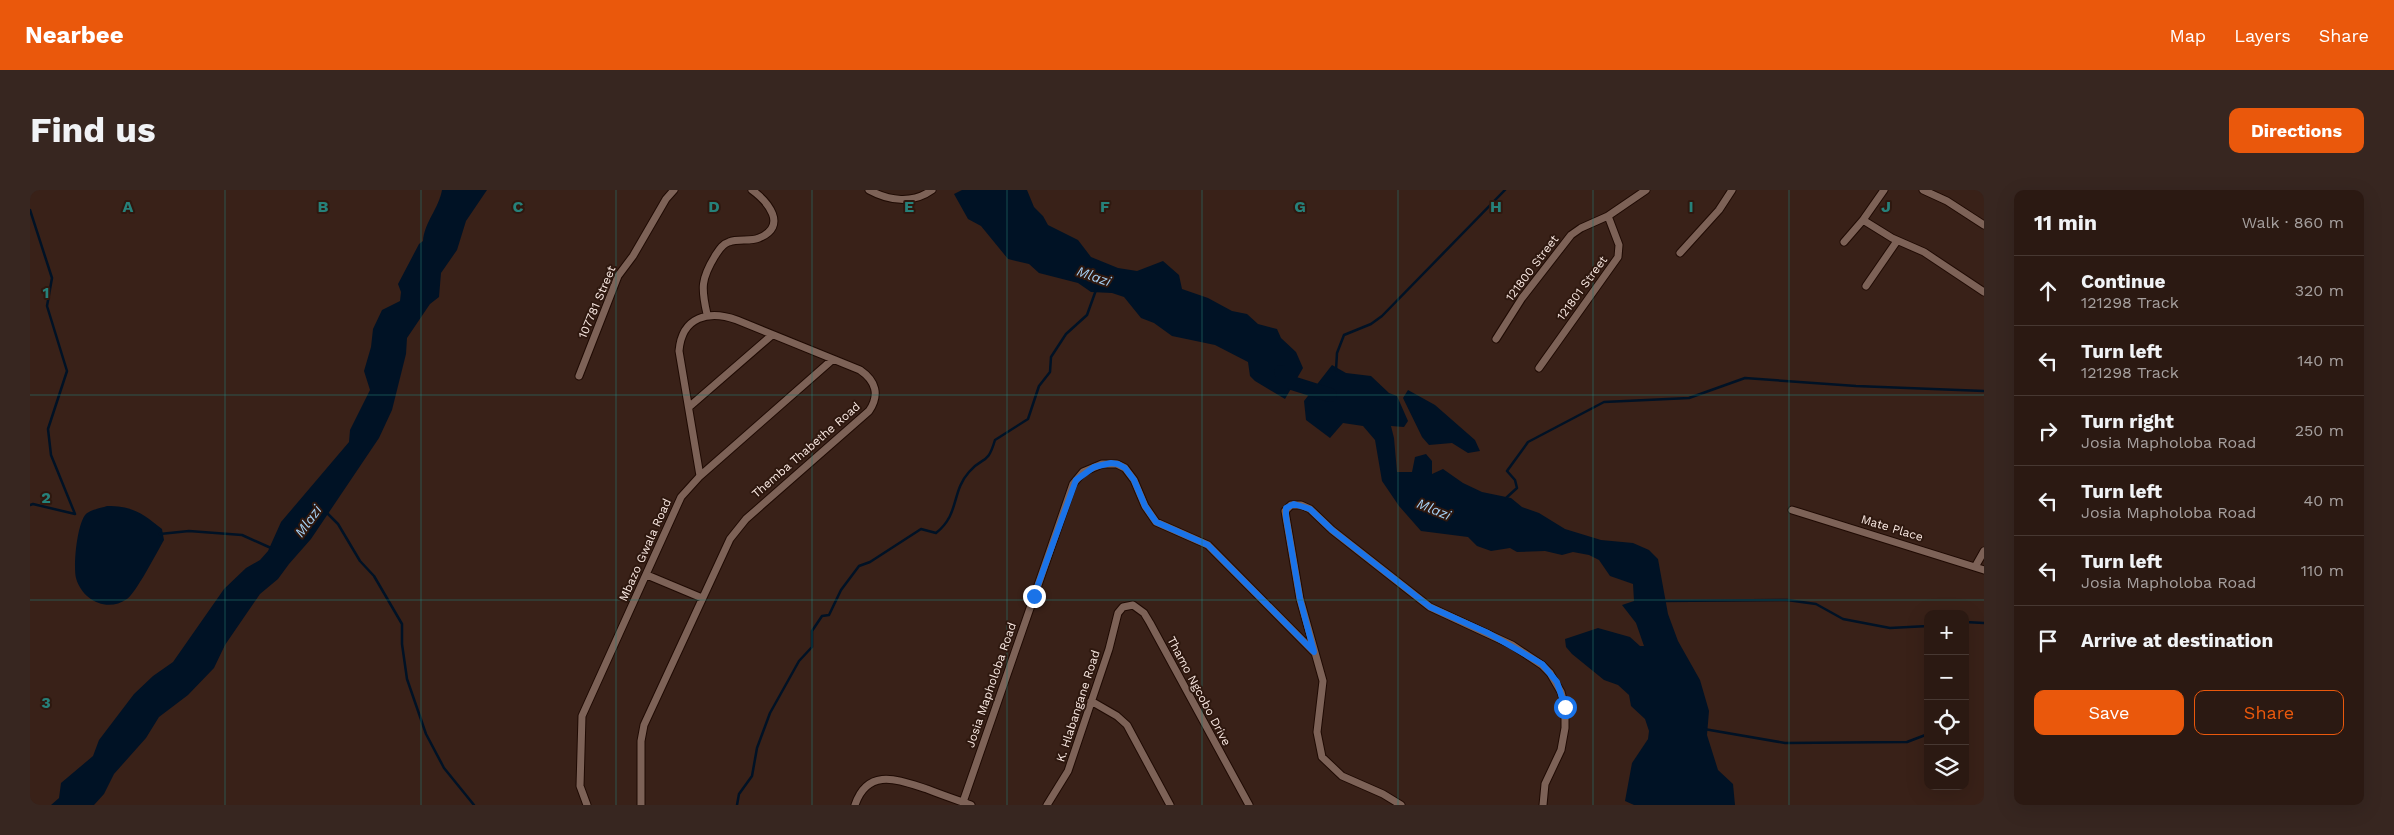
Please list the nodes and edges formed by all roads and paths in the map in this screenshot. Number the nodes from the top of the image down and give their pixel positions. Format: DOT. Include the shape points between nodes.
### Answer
graph roads {
  1 [pos="674,190"];
  2 [pos="752,190"];
  3 [pos="869,190"];
  4 [pos="932,190"];
  5 [pos="1646,190"];
  6 [pos="1732,190"];
  7 [pos="1884,190"];
  8 [pos="1922,190"];
  9 [pos="1608,216"];
  10 [pos="1863,220"];
  11 [pos="1984,226"];
  12 [pos="1898,241"];
  13 [pos="1844,242"];
  14 [pos="1680,253"];
  15 [pos="1866,286"];
  16 [pos="1984,292"];
  17 [pos="707,314"];
  18 [pos="772,335"];
  19 [pos="1496,339"];
  20 [pos="832,360"];
  21 [pos="1539,368"];
  22 [pos="579,376"];
  23 [pos="689,407"];
  24 [pos="700,476"];
  25 [pos="1792,510"];
  26 [pos="1984,551"];
  27 [pos="1975,567"];
  28 [pos="1984,570"];
  29 [pos="647,575"];
  30 [pos="702,598"];
  31 [pos="1120,610"];
  32 [pos="1314,652"];
  33 [pos="1091,701"];
  34 [pos="962,802"];
  35 [pos="587,805"];
  36 [pos="640,805"];
  37 [pos="855,805"];
  38 [pos="972,805"];
  39 [pos="1047,805"];
  40 [pos="1170,805"];
  41 [pos="1248,805"];
  42 [pos="1400,805"];
  43 [pos="1543,805"];
  1 -- 22 [label="street, 107781 Street" via="618,276"];
  2 -- 17 [label="street" via="768,203 773,214 770,229 761,237 730,241 720,249 702,285"];
  3 -- 4 [label="street" via="885,198 897,199 915,198"];
  5 -- 9 [label="street, 121800 Street"];
  6 -- 14 [label="street" via="1719,210"];
  7 -- 10 [label="street"];
  8 -- 11 [label="street" via="1947,201"];
  9 -- 19 [label="street, 121800 Street" via="1582,228 1562,244"];
  9 -- 21 [label="street, 121801 Street" via="1619,244 1616,260"];
  10 -- 12 [label="street"];
  10 -- 13 [label="street"];
  12 -- 15 [label="street"];
  12 -- 16 [label="street" via="1924,252"];
  17 -- 18 [label="street, Themba Thabethe Road" via="727,316"];
  17 -- 23 [label="street" via="688,328 679,345"];
  18 -- 20 [label="street, Themba Thabethe Road"];
  18 -- 23 [label="street"];
  20 -- 24 [label="street, Mbazo Gwala Road"];
  20 -- 30 [label="street, Themba Thabethe Road" via="860,370 871,380 876,392 874,404 854,426 737,527"];
  23 -- 24 [label="street"];
  24 -- 29 [label="street, Mbazo Gwala Road" via="681,497"];
  25 -- 27 [label="street, Mate Place"];
  26 -- 27 [label="street"];
  27 -- 28 [label="street, Mate Place"];
  29 -- 30 [label="street"];
  29 -- 35 [label="street, Mbazo Gwala Road" via="582,716 580,786"];
  30 -- 36 [label="street, Themba Thabethe Road" via="644,725"];
  31 -- 33 [label="street, K. Hlabangane Road"];
  31 -- 41 [label="street, Thamo Ngcobo Drive" via="1131,604 1144,613"];
  32 -- 34 [label="street, Josia Mapholoba Road" via="1208,545 1156,522 1125,468 1111,463 1089,469 1073,484"];
  32 -- 42 [label="street, Josia Mapholoba Road" via="1323,681 1317,732 1322,757 1342,776"];
  32 -- 43 [label="street" via="1300,599 1286,517 1286,508 1294,504 1310,509 1430,607 1512,645 1550,673 1561,692 1565,728 1561,750 1545,784"];
  33 -- 39 [label="street, K. Hlabangane Road" via="1068,771"];
  33 -- 40 [label="street" via="1127,725"];
  34 -- 37 [label="street" via="888,779 875,781 866,787"];
  34 -- 38 [label="street"];
}
